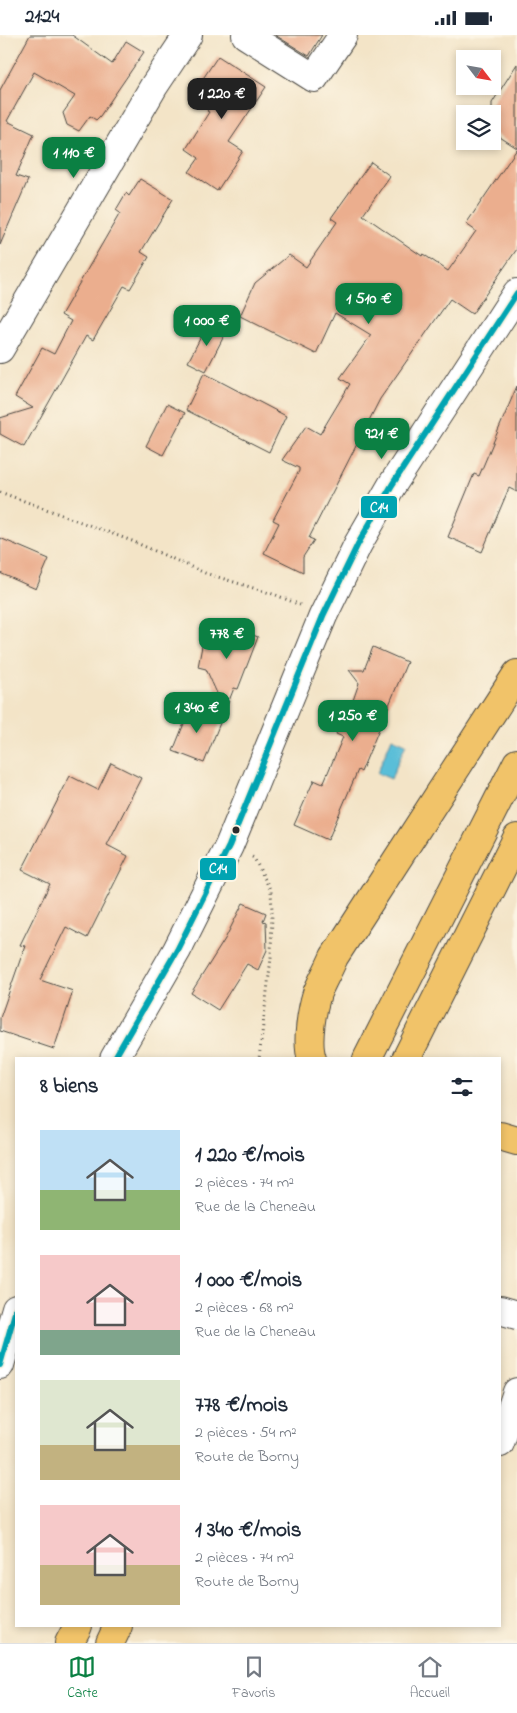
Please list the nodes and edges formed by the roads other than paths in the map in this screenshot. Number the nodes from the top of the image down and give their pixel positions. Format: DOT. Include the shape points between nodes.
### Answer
graph roads {
  1 [pos="188,35"];
  2 [pos="246,35"];
  3 [pos="343,35"];
  4 [pos="517,293"];
  5 [pos="0,349"];
  6 [pos="517,674"];
  7 [pos="517,763"];
  8 [pos="517,838"];
  9 [pos="115,1057"];
  10 [pos="311,1057"];
  11 [pos="368,1057"];
  12 [pos="407,1057"];
  13 [pos="501,1136"];
  14 [pos="517,1141"];
  15 [pos="501,1310"];
  16 [pos="15,1312"];
  17 [pos="517,1315"];
  18 [pos="0,1365"];
  19 [pos="517,1392"];
  20 [pos="501,1440"];
  21 [pos="77,1627"];
  22 [pos="118,1627"];
  23 [pos="69,1643"];
  24 [pos="110,1643"];
  1 -- 5 [label="street" via="154,86"];
  2 -- 3 [label="street" via="314,79"];
  4 -- 9 [label="street" via="392,485 358,544 323,616 229,846 177,950"];
  6 -- 10 [label="highway" via="334,957 317,993 311,1025"];
  7 -- 11 [label="highway"];
  8 -- 12 [label="highway"];
  13 -- 14 [label="highway"];
  15 -- 17 [label="street"];
  16 -- 18 [label="street"];
  19 -- 20 [label="street"];
  21 -- 23 [label="highway"];
  22 -- 24 [label="highway"];
}
